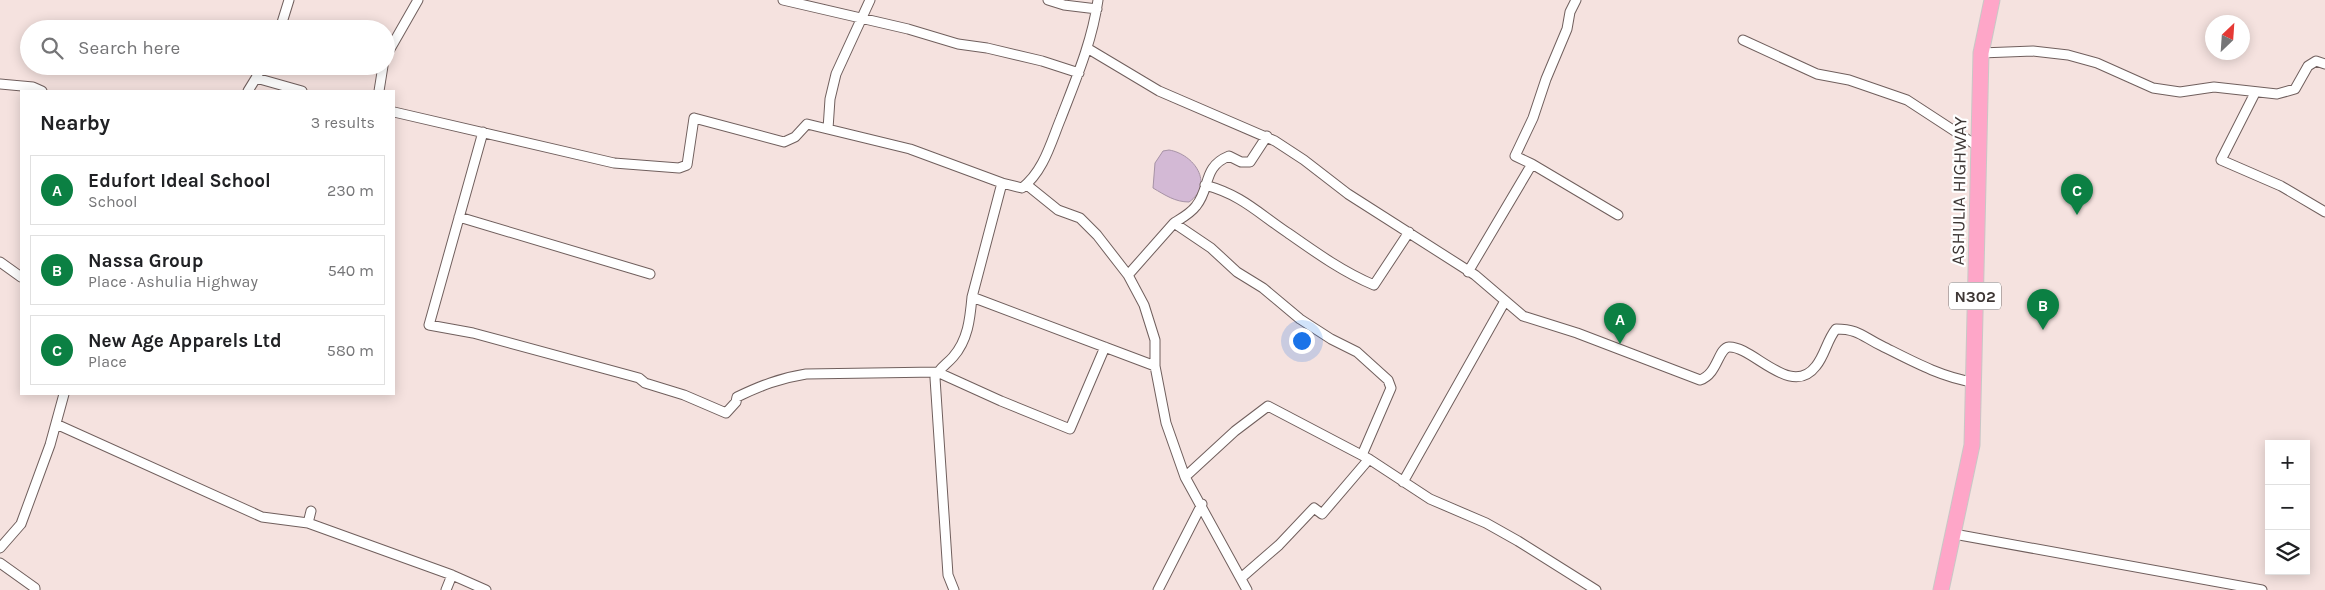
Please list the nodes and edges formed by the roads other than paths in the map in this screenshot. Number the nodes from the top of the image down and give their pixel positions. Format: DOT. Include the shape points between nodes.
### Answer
graph roads {
  1 [pos="289,0"];
  2 [pos="418,0"];
  3 [pos="783,0"];
  4 [pos="870,0"];
  5 [pos="1048,0"];
  6 [pos="1576,0"];
  7 [pos="1992,0"];
  8 [pos="797,2"];
  9 [pos="1097,5"];
  10 [pos="862,19"];
  11 [pos="283,20"];
  12 [pos="395,40"];
  13 [pos="1743,40"];
  14 [pos="1087,48"];
  15 [pos="1982,53"];
  16 [pos="2325,64"];
  17 [pos="1079,73"];
  18 [pos="258,75"];
  19 [pos="382,75"];
  20 [pos="256,78"];
  21 [pos="0,84"];
  22 [pos="40,90"];
  23 [pos="249,90"];
  24 [pos="298,90"];
  25 [pos="379,90"];
  26 [pos="2255,92"];
  27 [pos="395,112"];
  28 [pos="828,129"];
  29 [pos="483,132"];
  30 [pos="1267,136"];
  31 [pos="1979,147"];
  32 [pos="1532,164"];
  33 [pos="1002,183"];
  34 [pos="1027,185"];
  35 [pos="1205,185"];
  36 [pos="2325,212"];
  37 [pos="1618,215"];
  38 [pos="459,217"];
  39 [pos="1174,222"];
  40 [pos="1409,232"];
  41 [pos="0,262"];
  42 [pos="1468,272"];
  43 [pos="650,274"];
  44 [pos="1128,275"];
  45 [pos="20,276"];
  46 [pos="972,297"];
  47 [pos="1505,301"];
  48 [pos="1106,347"];
  49 [pos="1155,366"];
  50 [pos="937,372"];
  51 [pos="1973,382"];
  52 [pos="64,395"];
  53 [pos="56,424"];
  54 [pos="1365,457"];
  55 [pos="1185,477"];
  56 [pos="1403,482"];
  57 [pos="1202,504"];
  58 [pos="311,511"];
  59 [pos="308,524"];
  60 [pos="1954,534"];
  61 [pos="0,548"];
  62 [pos="0,563"];
  63 [pos="452,575"];
  64 [pos="1241,578"];
  65 [pos="35,590"];
  66 [pos="446,590"];
  67 [pos="486,590"];
  68 [pos="954,590"];
  69 [pos="1158,590"];
  70 [pos="1247,590"];
  71 [pos="1596,590"];
  72 [pos="1941,590"];
  73 [pos="2262,590"];
  1 -- 11 [label="street"];
  2 -- 12 [label="street"];
  3 -- 8 [label="street"];
  4 -- 10 [label="street"];
  5 -- 9 [label="street"];
  6 -- 32 [label="street" via="1515,156"];
  7 -- 15 [label="highway, ASHULIA HIGHWAY / N302"];
  8 -- 10 [label="street"];
  9 -- 14 [label="street"];
  10 -- 17 [label="street" via="958,44 1042,61"];
  10 -- 28 [label="street" via="836,74"];
  13 -- 31 [label="street" via="1818,74 1849,80 1907,100"];
  14 -- 17 [label="street"];
  14 -- 30 [label="street" via="1159,90"];
  15 -- 26 [label="street" via="2033,51 2068,55 2097,63 2153,88 2180,92 2214,87"];
  15 -- 31 [label="highway, ASHULIA HIGHWAY / N302"];
  16 -- 26 [label="street" via="2316,61 2308,66 2294,89 2277,94"];
  17 -- 34 [label="street" via="1050,149"];
  18 -- 20 [label="street"];
  19 -- 25 [label="street"];
  20 -- 23 [label="street"];
  20 -- 24 [label="street"];
  21 -- 22 [label="street"];
  26 -- 36 [label="street" via="2221,160 2281,186"];
  27 -- 29 [label="street"];
  28 -- 29 [label="street" via="807,124 795,137 784,142 694,118 687,165 679,168 614,163"];
  28 -- 33 [label="street" via="910,149"];
  29 -- 38 [label="street"];
  30 -- 35 [label="street" via="1250,162 1229,156 1220,160 1212,168"];
  30 -- 40 [label="street" via="1348,194"];
  31 -- 51 [label="highway, ASHULIA HIGHWAY / N302"];
  32 -- 37 [label="street"];
  32 -- 42 [label="street"];
  33 -- 34 [label="street" via="1022,188"];
  33 -- 46 [label="street"];
  34 -- 44 [label="street" via="1058,210 1080,218"];
  35 -- 39 [label="street" via="1197,205"];
  35 -- 40 [label="street" via="1250,204 1336,265 1374,285"];
  38 -- 43 [label="street"];
  38 -- 50 [label="street" via="429,325 473,333 639,378 726,413 737,397 767,382 786,377"];
  39 -- 44 [label="street"];
  39 -- 54 [label="street" via="1211,248 1237,272 1264,288 1300,319 1357,352 1388,380 1391,388"];
  40 -- 42 [label="street"];
  41 -- 45 [label="street"];
  42 -- 47 [label="street"];
  44 -- 49 [label="street" via="1144,305 1155,340"];
  46 -- 48 [label="street"];
  46 -- 50 [label="street" via="970,324 965,336 954,356"];
  47 -- 51 [label="street" via="1532,320 1577,333 1700,380 1712,372 1724,349 1730,347 1783,374 1807,375 1816,367 1836,329 1852,329 1934,371"];
  47 -- 56 [label="street"];
  48 -- 49 [label="street"];
  48 -- 50 [label="street" via="1070,429"];
  49 -- 55 [label="street" via="1166,423"];
  50 -- 68 [label="street" via="934,378 948,575"];
  51 -- 60 [label="highway, ASHULIA HIGHWAY / N302" via="1972,445"];
  52 -- 53 [label="street"];
  53 -- 59 [label="street" via="262,517"];
  53 -- 61 [label="street" via="21,524"];
  54 -- 55 [label="street" via="1268,406 1234,431"];
  54 -- 56 [label="street"];
  54 -- 64 [label="street" via="1322,514 1314,508"];
  55 -- 57 [label="street"];
  56 -- 71 [label="street" via="1430,499 1486,523"];
  57 -- 64 [label="street"];
  57 -- 69 [label="street"];
  58 -- 59 [label="street"];
  59 -- 63 [label="street"];
  60 -- 72 [label="highway, ASHULIA HIGHWAY / N302"];
  60 -- 73 [label="street"];
  62 -- 65 [label="street"];
  63 -- 66 [label="street"];
  63 -- 67 [label="street"];
  64 -- 70 [label="street"];
}
